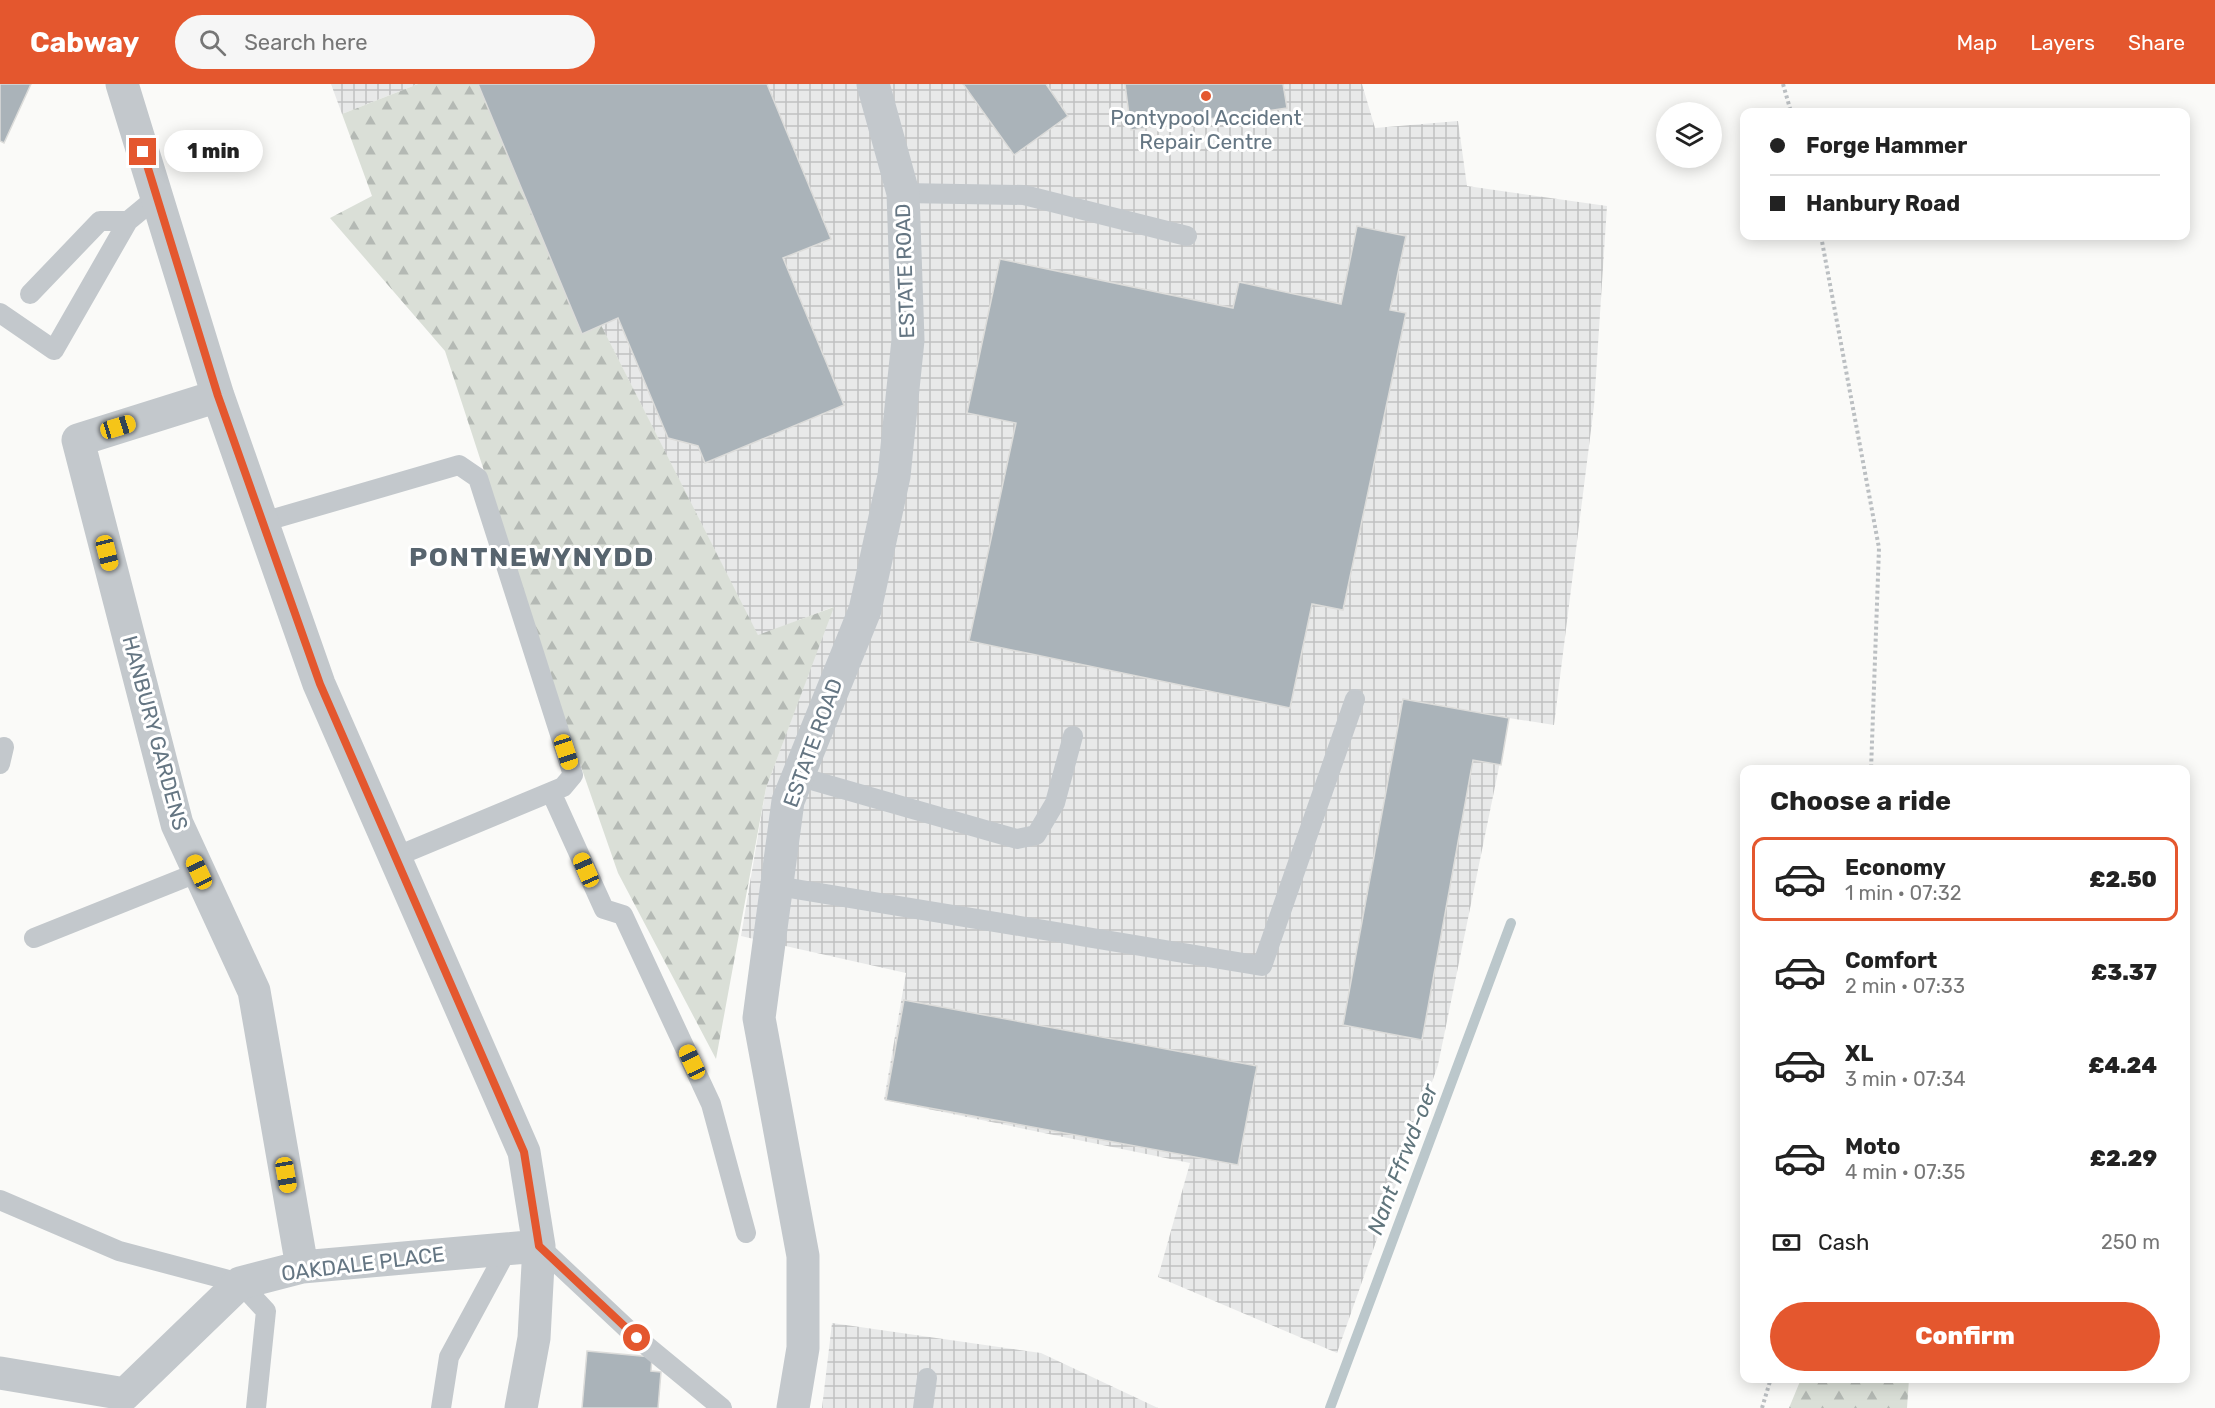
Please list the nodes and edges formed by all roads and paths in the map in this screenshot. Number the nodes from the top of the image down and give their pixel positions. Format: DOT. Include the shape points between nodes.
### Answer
graph roads {
  1 [pos="122,84"];
  2 [pos="873,84"];
  3 [pos="1783,84"];
  4 [pos="1790,108"];
  5 [pos="903,193"];
  6 [pos="157,197"];
  7 [pos="128,221"];
  8 [pos="1187,236"];
  9 [pos="1822,240"];
  10 [pos="30,294"];
  11 [pos="0,313"];
  12 [pos="218,396"];
  13 [pos="262,522"];
  14 [pos="1355,699"];
  15 [pos="1073,736"];
  16 [pos="1870,765"];
  17 [pos="797,776"];
  18 [pos="551,792"];
  19 [pos="395,857"];
  20 [pos="199,872"];
  21 [pos="777,886"];
  22 [pos="34,938"];
  23 [pos="0,1200"];
  24 [pos="746,1233"];
  25 [pos="524,1247"];
  26 [pos="302,1267"];
  27 [pos="240,1283"];
  28 [pos="0,1373"];
  29 [pos="927,1378"];
  30 [pos="1769,1383"];
  31 [pos="123,1401"];
  32 [pos="256,1408"];
  33 [pos="441,1408"];
  34 [pos="521,1408"];
  35 [pos="722,1408"];
  36 [pos="793,1408"];
  37 [pos="923,1408"];
  38 [pos="1761,1408"];
  1 -- 6 [label="street"];
  2 -- 5 [label="street, ESTATE ROAD"];
  3 -- 4 [label="path"];
  5 -- 8 [label="lane" via="1024,195"];
  5 -- 17 [label="street, ESTATE ROAD" via="908,340 894,476 865,610"];
  6 -- 7 [label="lane"];
  6 -- 12 [label="street"];
  7 -- 10 [label="lane" via="100,221"];
  7 -- 11 [label="lane" via="54,350"];
  9 -- 16 [label="path" via="1879,548"];
  12 -- 13 [label="street"];
  12 -- 20 [label="street, HANBURY GARDENS" via="78,440 177,824"];
  13 -- 18 [label="lane" via="459,465 478,478 573,775 563,787"];
  13 -- 19 [label="street" via="320,684"];
  14 -- 21 [label="lane" via="1262,966"];
  15 -- 17 [label="lane" via="1055,804 1036,835 1017,839"];
  17 -- 21 [label="street, ESTATE ROAD" via="788,801"];
  18 -- 19 [label="lane"];
  18 -- 24 [label="lane" via="604,909 623,915 711,1104"];
  19 -- 25 [label="street" via="524,1152"];
  20 -- 22 [label="lane"];
  20 -- 26 [label="street, HANBURY GARDENS" via="254,991"];
  21 -- 36 [label="street, ESTATE ROAD" via="759,1018 803,1256 803,1348"];
  23 -- 27 [label="lane" via="119,1251"];
  25 -- 26 [label="street, OAKDALE PLACE"];
  25 -- 33 [label="lane" via="449,1357"];
  25 -- 34 [label="street" via="534,1338"];
  25 -- 35 [label="lane"];
  26 -- 27 [label="street, OAKDALE PLACE"];
  27 -- 31 [label="street, OAKDALE PLACE"];
  27 -- 32 [label="lane" via="266,1311"];
  28 -- 31 [label="street, OAKDALE PLACE"];
  29 -- 37 [label="lane"];
  30 -- 38 [label="path"];
}
